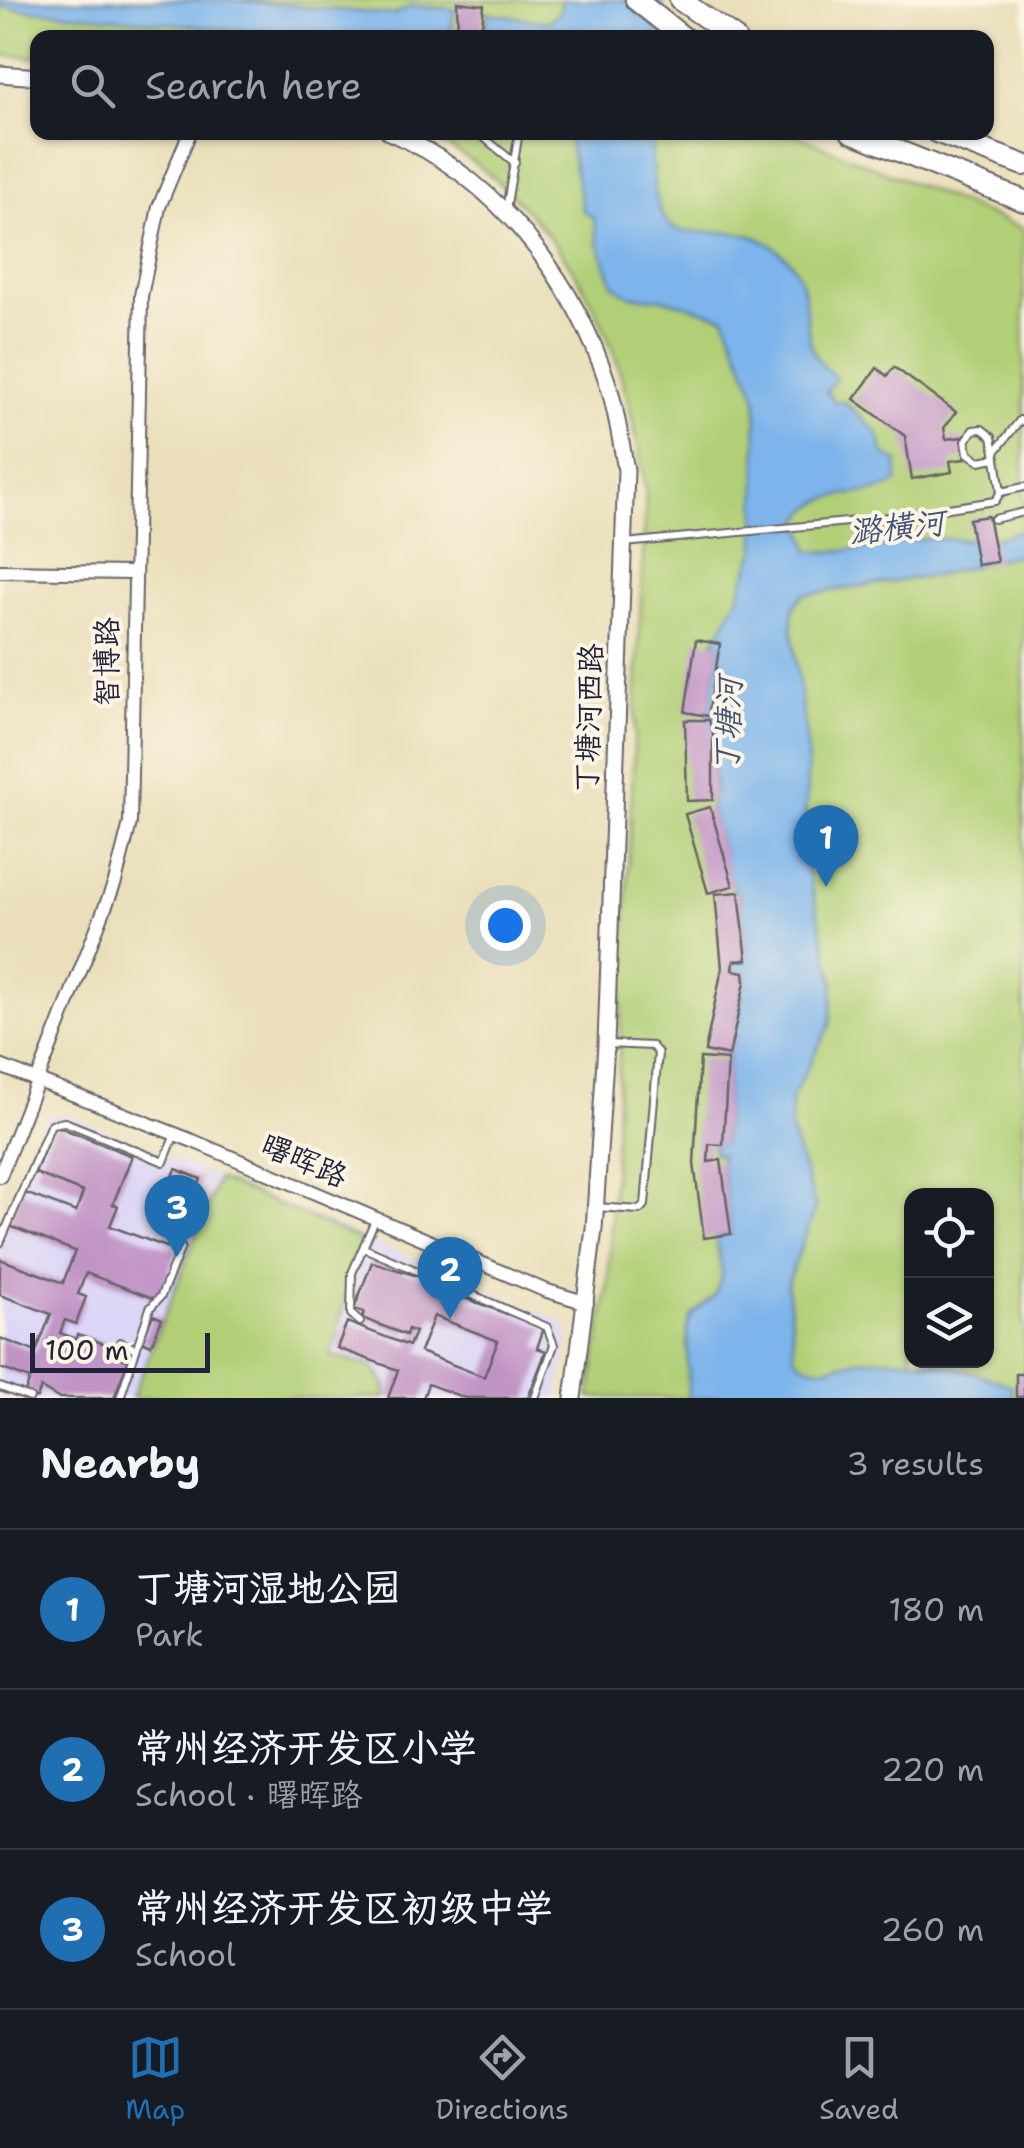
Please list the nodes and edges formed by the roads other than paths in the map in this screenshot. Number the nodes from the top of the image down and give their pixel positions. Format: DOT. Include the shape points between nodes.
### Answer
graph roads {
  1 [pos="636,0"];
  2 [pos="681,1"];
  3 [pos="674,30"];
  4 [pos="723,30"];
  5 [pos="0,74"];
  6 [pos="30,76"];
  7 [pos="186,140"];
  8 [pos="402,140"];
  9 [pos="488,140"];
  10 [pos="518,140"];
  11 [pos="872,140"];
  12 [pos="955,140"];
  13 [pos="1024,162"];
  14 [pos="516,164"];
  15 [pos="1024,201"];
  16 [pos="505,213"];
  17 [pos="1024,422"];
  18 [pos="996,455"];
  19 [pos="1024,487"];
  20 [pos="1001,492"];
  21 [pos="1024,512"];
  22 [pos="994,518"];
  23 [pos="624,543"];
  24 [pos="0,571"];
  25 [pos="132,573"];
  26 [pos="606,1044"];
  27 [pos="0,1066"];
  28 [pos="38,1082"];
  29 [pos="174,1134"];
  30 [pos="0,1176"];
  31 [pos="595,1207"];
  32 [pos="375,1219"];
  33 [pos="0,1243"];
  34 [pos="180,1247"];
  35 [pos="364,1248"];
  36 [pos="587,1302"];
  37 [pos="360,1322"];
  38 [pos="120,1342"];
  39 [pos="134,1348"];
  40 [pos="0,1387"];
  41 [pos="30,1398"];
  42 [pos="120,1398"];
  43 [pos="535,1398"];
  44 [pos="573,1398"];
  1 -- 3 [label="main road"];
  2 -- 4 [label="main road"];
  5 -- 6 [label="street"];
  7 -- 25 [label="street, 智博路" via="160,207 141,296"];
  8 -- 16 [label="street, 丁塘河西路" via="476,184"];
  9 -- 14 [label="lane"];
  10 -- 14 [label="lane"];
  11 -- 15 [label="main road"];
  12 -- 13 [label="main road"];
  14 -- 16 [label="lane"];
  16 -- 23 [label="street, 丁塘河西路" via="533,241 579,314 609,389 626,470"];
  17 -- 18 [label="lane"];
  18 -- 18 [label="lane" via="992,438 973,430 968,453 979,461"];
  18 -- 20 [label="lane"];
  19 -- 20 [label="lane"];
  20 -- 23 [label="lane" via="995,501"];
  21 -- 22 [label="lane"];
  23 -- 26 [label="street, 丁塘河西路"];
  24 -- 25 [label="street"];
  25 -- 28 [label="street, 智博路" via="130,823 115,882"];
  26 -- 31 [label="street, 丁塘河西路"];
  26 -- 31 [label="lane" via="652,1046 658,1053 645,1205"];
  27 -- 28 [label="street, 曙晖路"];
  28 -- 29 [label="street, 曙晖路"];
  28 -- 30 [label="street, 智博路"];
  29 -- 32 [label="street, 曙晖路"];
  29 -- 33 [label="lane" via="164,1162 65,1122 51,1124"];
  31 -- 36 [label="street, 丁塘河西路"];
  32 -- 35 [label="lane"];
  32 -- 36 [label="street, 曙晖路"];
  34 -- 39 [label="lane"];
  35 -- 37 [label="lane" via="352,1273 351,1314"];
  35 -- 43 [label="lane" via="547,1326 554,1345"];
  36 -- 44 [label="street, 丁塘河西路"];
  38 -- 39 [label="lane"];
  39 -- 42 [label="lane"];
  40 -- 41 [label="lane"];
}
